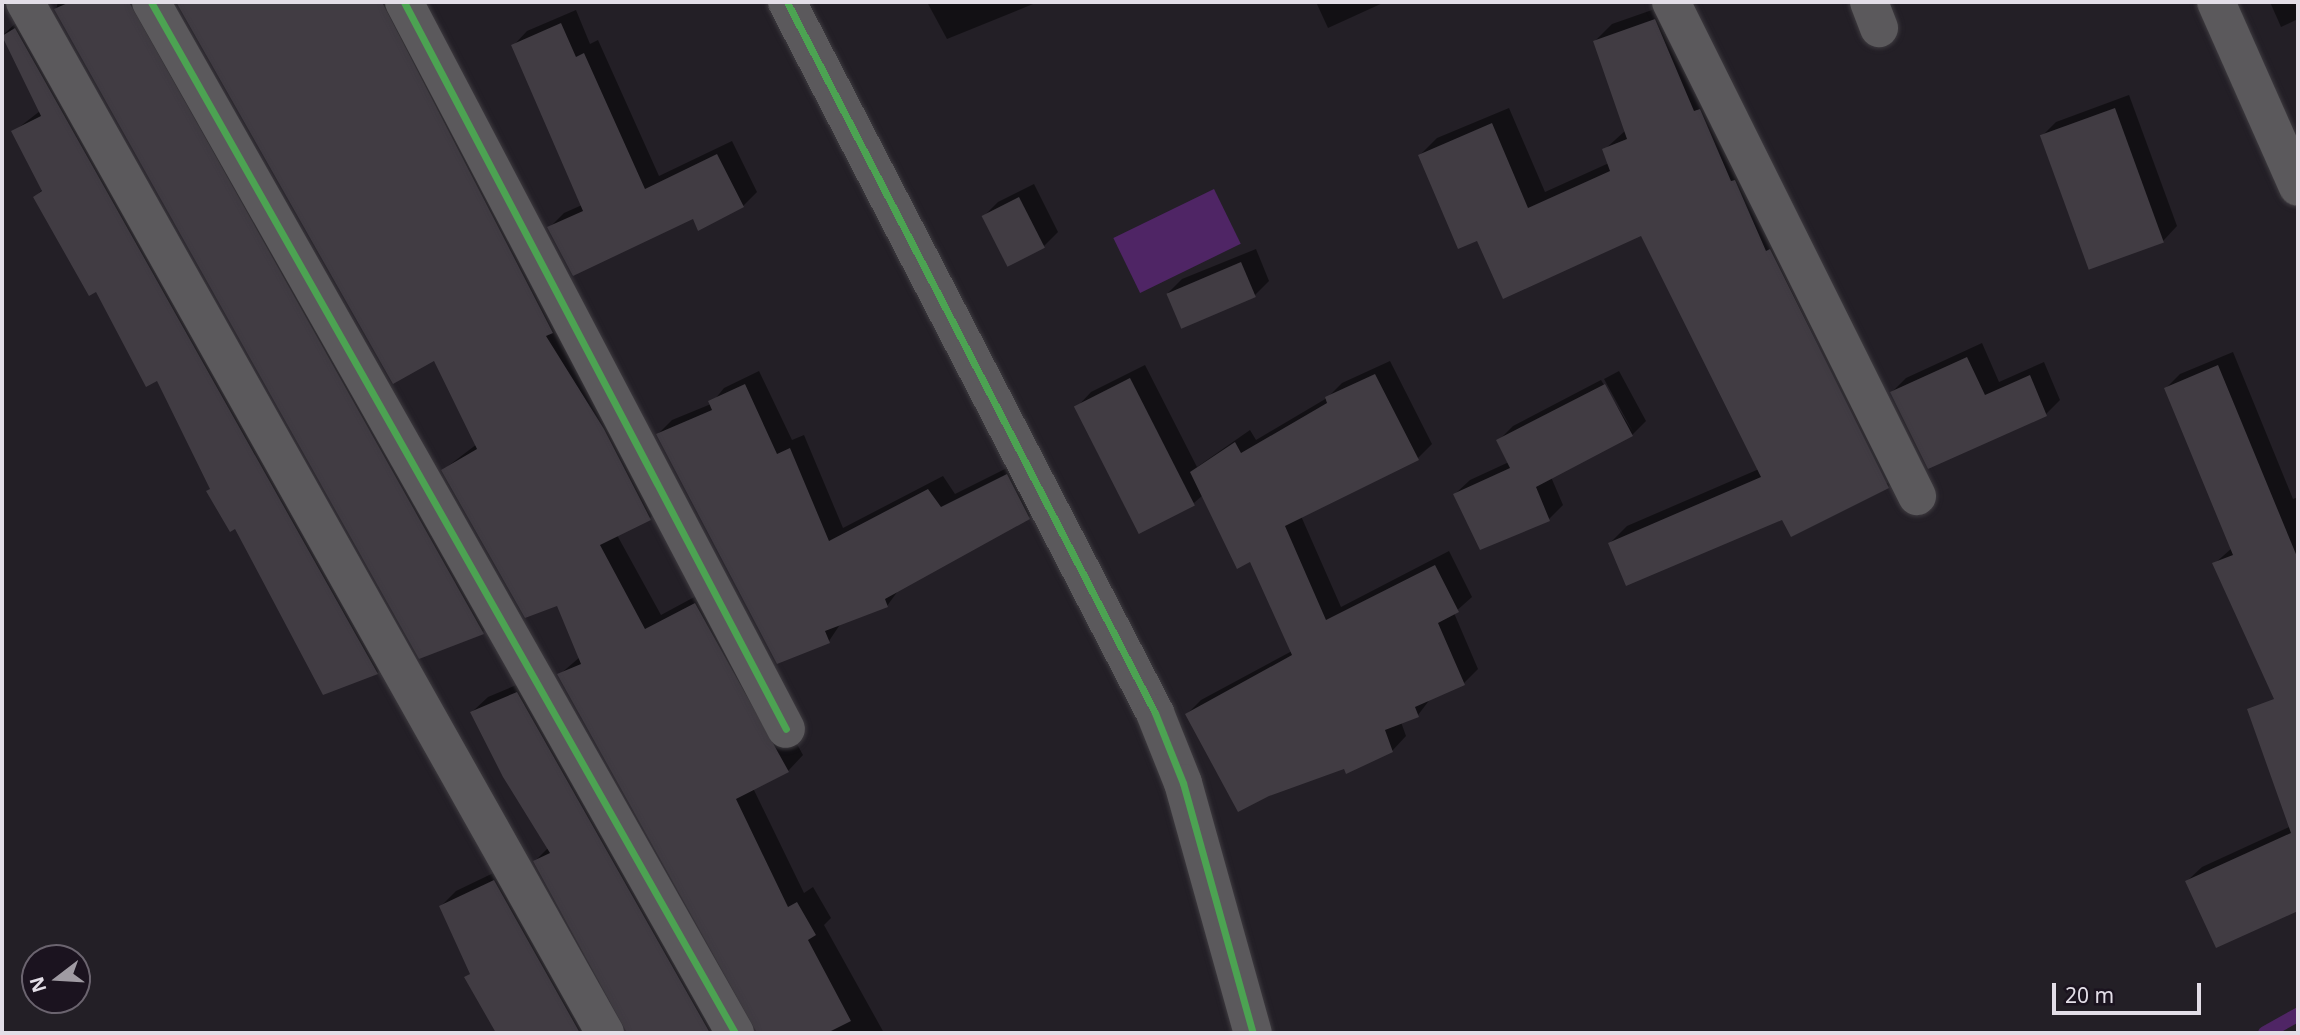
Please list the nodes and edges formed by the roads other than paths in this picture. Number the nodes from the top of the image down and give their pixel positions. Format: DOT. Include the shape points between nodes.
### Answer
graph roads {
  1 [pos="25,2"];
  2 [pos="151,2"];
  3 [pos="404,2"];
  4 [pos="787,2"];
  5 [pos="1671,2"];
  6 [pos="2216,2"];
  7 [pos="2298,187"];
  8 [pos="1917,496"];
  9 [pos="786,729"];
  10 [pos="605,1033"];
  11 [pos="735,1033"];
  12 [pos="1253,1033"];
  1 -- 10 [label="street"];
  2 -- 11 [label="street"];
  3 -- 9 [label="street"];
  4 -- 12 [label="street" via="1155,713 1183,783"];
  5 -- 8 [label="street"];
  6 -- 7 [label="street"];
}
